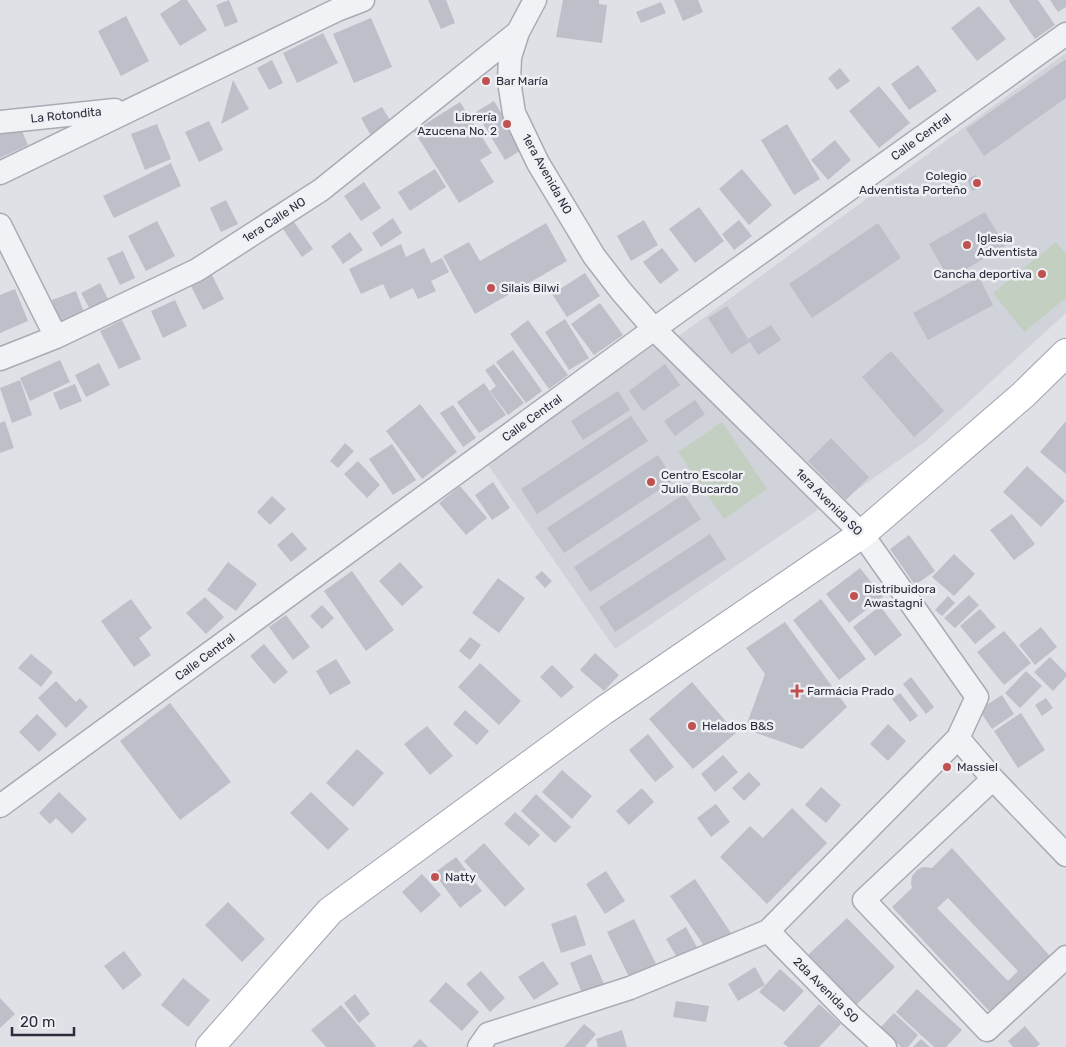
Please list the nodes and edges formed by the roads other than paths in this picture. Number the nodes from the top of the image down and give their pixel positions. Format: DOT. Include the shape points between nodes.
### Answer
graph roads {
  1 [pos="363,0"];
  2 [pos="536,0"];
  3 [pos="332,5"];
  4 [pos="518,32"];
  5 [pos="1066,34"];
  6 [pos="131,108"];
  7 [pos="0,122"];
  8 [pos="0,173"];
  9 [pos="0,225"];
  10 [pos="654,329"];
  11 [pos="56,337"];
  12 [pos="1066,353"];
  13 [pos="0,359"];
  14 [pos="862,534"];
  15 [pos="958,738"];
  16 [pos="993,779"];
  17 [pos="0,806"];
  18 [pos="1066,855"];
  19 [pos="768,932"];
  20 [pos="1066,957"];
  21 [pos="210,1047"];
  22 [pos="479,1047"];
  23 [pos="885,1047"];
  1 -- 3 [label="street"];
  2 -- 4 [label="street, 1era Avenida NO"];
  3 -- 6 [label="street"];
  4 -- 10 [label="street, 1era Avenida NO" via="510,57 509,81 514,113 538,163 594,256"];
  4 -- 11 [label="street, 1era Calle NO" via="321,190 197,270"];
  5 -- 10 [label="street, Calle Central"];
  6 -- 7 [label="street, La Rotondita"];
  6 -- 8 [label="street"];
  9 -- 11 [label="street"];
  10 -- 14 [label="street, 1era Avenida SO"];
  10 -- 17 [label="street, Calle Central"];
  11 -- 13 [label="street, 1era Calle NO"];
  12 -- 14 [label="main road" via="1023,395"];
  14 -- 15 [label="street, 1era Avenida SO" via="977,697"];
  14 -- 21 [label="main road" via="595,717 330,911"];
  15 -- 16 [label="street"];
  15 -- 19 [label="street"];
  16 -- 18 [label="street"];
  16 -- 20 [label="street" via="864,900 987,1030"];
  19 -- 22 [label="street" via="630,988 488,1034"];
  19 -- 23 [label="street, 2da Avenida SO"];
}
